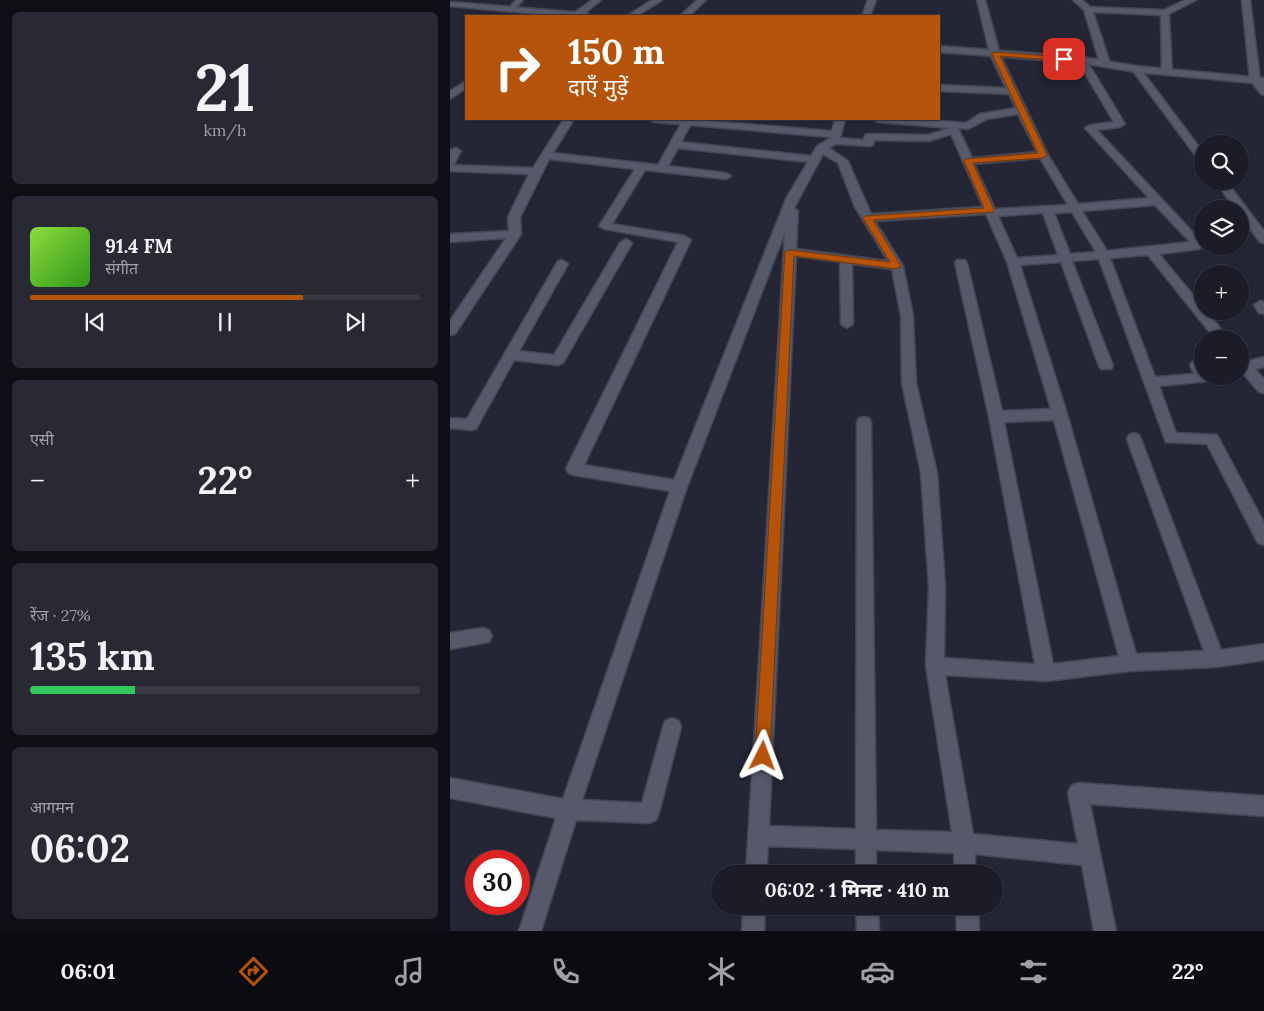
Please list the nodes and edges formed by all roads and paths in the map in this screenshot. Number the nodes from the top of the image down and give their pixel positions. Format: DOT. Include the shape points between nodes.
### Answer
graph roads {
  1 [pos="520,0"];
  2 [pos="598,0"];
  3 [pos="658,0"];
  4 [pos="702,0"];
  5 [pos="872,0"];
  6 [pos="981,0"];
  7 [pos="1079,0"];
  8 [pos="1192,0"];
  9 [pos="1246,0"];
  10 [pos="450,4"];
  11 [pos="511,9"];
  12 [pos="1088,9"];
  13 [pos="1165,13"];
  14 [pos="577,15"];
  15 [pos="633,15"];
  16 [pos="685,15"];
  17 [pos="866,15"];
  18 [pos="940,49"];
  19 [pos="996,54"];
  20 [pos="1082,60"];
  21 [pos="1105,63"];
  22 [pos="1136,69"];
  23 [pos="1167,72"];
  24 [pos="1260,81"];
  25 [pos="465,84"];
  26 [pos="940,88"];
  27 [pos="1013,91"];
  28 [pos="1264,92"];
  29 [pos="450,96"];
  30 [pos="1022,110"];
  31 [pos="569,120"];
  32 [pos="665,120"];
  33 [pos="891,120"];
  34 [pos="687,122"];
  35 [pos="829,140"];
  36 [pos="675,145"];
  37 [pos="1194,147"];
  38 [pos="450,153"];
  39 [pos="546,155"];
  40 [pos="1043,155"];
  41 [pos="968,161"];
  42 [pos="450,162"];
  43 [pos="641,167"];
  44 [pos="450,168"];
  45 [pos="662,169"];
  46 [pos="536,171"];
  47 [pos="726,176"];
  48 [pos="1227,190"];
  49 [pos="793,197"];
  50 [pos="1158,201"];
  51 [pos="1075,208"];
  52 [pos="1047,210"];
  53 [pos="990,211"];
  54 [pos="868,218"];
  55 [pos="515,234"];
  56 [pos="450,238"];
  57 [pos="1264,239"];
  58 [pos="626,243"];
  59 [pos="1151,251"];
  60 [pos="790,252"];
  61 [pos="1102,254"];
  62 [pos="1065,257"];
  63 [pos="846,259"];
  64 [pos="1013,262"];
  65 [pos="961,263"];
  66 [pos="562,264"];
  67 [pos="896,266"];
  68 [pos="847,324"];
  69 [pos="450,330"];
  70 [pos="1215,330"];
  71 [pos="510,355"];
  72 [pos="1264,362"];
  73 [pos="1249,363"];
  74 [pos="1106,366"];
  75 [pos="1249,371"];
  76 [pos="1194,379"];
  77 [pos="1150,382"];
  78 [pos="1264,388"];
  79 [pos="1060,414"];
  80 [pos="996,417"];
  81 [pos="864,422"];
  82 [pos="450,423"];
  83 [pos="1134,439"];
  84 [pos="679,487"];
  85 [pos="1264,538"];
  86 [pos="483,636"];
  87 [pos="450,641"];
  88 [pos="1264,652"];
  89 [pos="1216,659"];
  90 [pos="1130,663"];
  91 [pos="935,666"];
  92 [pos="1046,673"];
  93 [pos="672,727"];
  94 [pos="450,788"];
  95 [pos="1264,806"];
  96 [pos="569,810"];
  97 [pos="758,833"];
  98 [pos="864,840"];
  99 [pos="964,843"];
  100 [pos="1090,855"];
  101 [pos="756,865"];
  102 [pos="865,865"];
  103 [pos="965,865"];
  104 [pos="754,915"];
  105 [pos="867,915"];
  106 [pos="967,915"];
  107 [pos="530,931"];
  108 [pos="753,931"];
  109 [pos="868,931"];
  110 [pos="968,931"];
  111 [pos="1105,931"];
  1 -- 11 [label="lane"];
  2 -- 14 [label="street"];
  3 -- 15 [label="street"];
  4 -- 16 [label="street"];
  5 -- 17 [label="street"];
  6 -- 19 [label="street"];
  7 -- 12 [label="street"];
  8 -- 13 [label="street"];
  9 -- 24 [label="street"];
  10 -- 11 [label="street"];
  11 -- 14 [label="street"];
  12 -- 13 [label="street"];
  12 -- 21 [label="street"];
  13 -- 23 [label="street"];
  18 -- 19 [label="street"];
  19 -- 20 [label="street"];
  19 -- 27 [label="street"];
  20 -- 21 [label="street"];
  20 -- 50 [label="street" via="1120,124 1090,128"];
  21 -- 22 [label="street"];
  22 -- 23 [label="street"];
  22 -- 37 [label="street"];
  23 -- 24 [label="street"];
  24 -- 28 [label="street"];
  25 -- 29 [label="street"];
  26 -- 27 [label="street"];
  27 -- 30 [label="street"];
  30 -- 33 [label="street" via="984,116 968,126"];
  30 -- 40 [label="street"];
  31 -- 39 [label="street"];
  32 -- 34 [label="street"];
  34 -- 35 [label="street"];
  34 -- 36 [label="street"];
  35 -- 36 [label="street"];
  35 -- 41 [label="street" via="869,143 869,137 929,138 954,130"];
  35 -- 49 [label="street"];
  35 -- 54 [label="street" via="844,161"];
  36 -- 45 [label="street"];
  38 -- 42 [label="street" via="456,151"];
  39 -- 43 [label="street"];
  39 -- 46 [label="street"];
  40 -- 41 [label="street"];
  40 -- 51 [label="street"];
  41 -- 53 [label="street"];
  43 -- 45 [label="street"];
  43 -- 84 [label="street" via="605,226 685,240 574,469"];
  44 -- 46 [label="street"];
  45 -- 47 [label="street"];
  46 -- 55 [label="street" via="514,217"];
  48 -- 57 [label="street"];
  49 -- 60 [label="street"];
  49 -- 84 [label="street"];
  50 -- 51 [label="street"];
  50 -- 59 [label="street" via="1199,245"];
  51 -- 52 [label="street"];
  51 -- 61 [label="street"];
  52 -- 53 [label="street"];
  52 -- 62 [label="street"];
  53 -- 54 [label="street"];
  53 -- 64 [label="street"];
  54 -- 67 [label="street"];
  55 -- 56 [label="street"];
  55 -- 69 [label="street"];
  58 -- 71 [label="street" via="558,360"];
  59 -- 61 [label="street"];
  59 -- 70 [label="street"];
  60 -- 63 [label="street"];
  60 -- 97 [label="street"];
  61 -- 62 [label="street"];
  61 -- 77 [label="street"];
  62 -- 64 [label="street"];
  62 -- 74 [label="street"];
  63 -- 67 [label="street"];
  63 -- 68 [label="street"];
  64 -- 79 [label="street"];
  65 -- 80 [label="street"];
  66 -- 71 [label="street"];
  67 -- 91 [label="street" via="907,316 909,383 929,473 937,587"];
  71 -- 82 [label="street" via="471,424"];
  72 -- 73 [label="street"];
  75 -- 78 [label="street"];
  76 -- 77 [label="street"];
  77 -- 85 [label="street" via="1171,438 1212,439"];
  79 -- 80 [label="street"];
  79 -- 90 [label="street"];
  80 -- 92 [label="street"];
  81 -- 98 [label="street"];
  83 -- 89 [label="street"];
  84 -- 96 [label="street"];
  86 -- 87 [label="street"];
  88 -- 89 [label="street"];
  89 -- 90 [label="street"];
  90 -- 92 [label="street"];
  91 -- 92 [label="street"];
  91 -- 99 [label="street"];
  93 -- 96 [label="street" via="649,813"];
  94 -- 96 [label="street"];
  95 -- 100 [label="street" via="1078,793"];
  96 -- 107 [label="street"];
  97 -- 98 [label="street"];
  97 -- 101 [label="street"];
  98 -- 99 [label="street"];
  98 -- 102 [label="street"];
  99 -- 100 [label="street"];
  99 -- 103 [label="street"];
  100 -- 111 [label="street"];
  104 -- 108 [label="street"];
  105 -- 109 [label="street"];
  106 -- 110 [label="street"];
}
